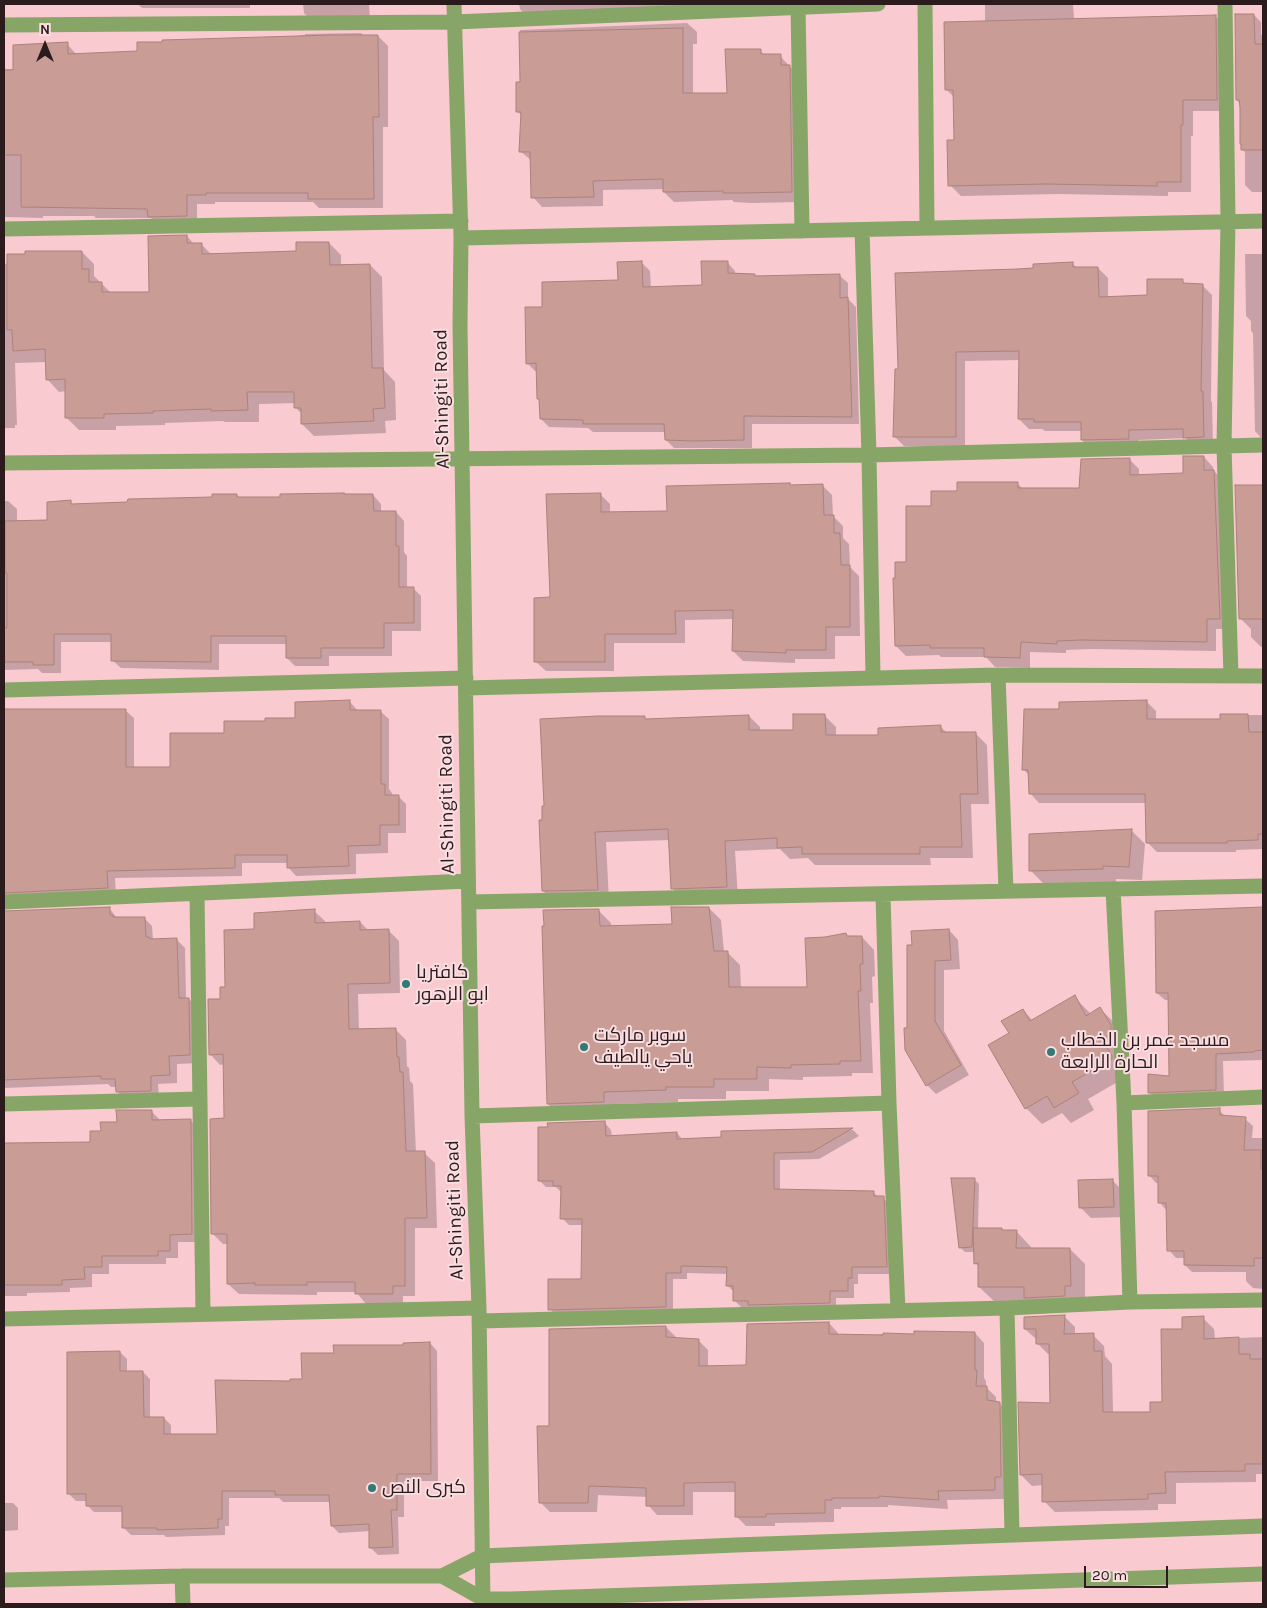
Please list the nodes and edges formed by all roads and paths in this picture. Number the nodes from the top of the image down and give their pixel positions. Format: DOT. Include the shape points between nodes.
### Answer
graph roads {
  1 [pos="454,4"];
  2 [pos="862,4"];
  3 [pos="878,4"];
  4 [pos="925,4"];
  5 [pos="1225,4"];
  6 [pos="798,6"];
  7 [pos="454,22"];
  8 [pos="4,25"];
  9 [pos="461,220"];
  10 [pos="1263,220"];
  11 [pos="1228,221"];
  12 [pos="927,228"];
  13 [pos="4,229"];
  14 [pos="862,230"];
  15 [pos="802,231"];
  16 [pos="461,238"];
  17 [pos="1263,445"];
  18 [pos="1224,446"];
  19 [pos="869,455"];
  20 [pos="463,458"];
  21 [pos="4,463"];
  22 [pos="998,675"];
  23 [pos="1231,676"];
  24 [pos="1263,676"];
  25 [pos="873,678"];
  26 [pos="466,683"];
  27 [pos="4,690"];
  28 [pos="468,881"];
  29 [pos="1263,886"];
  30 [pos="1113,889"];
  31 [pos="1006,891"];
  32 [pos="197,894"];
  33 [pos="883,895"];
  34 [pos="4,902"];
  35 [pos="469,902"];
  36 [pos="1263,1097"];
  37 [pos="199,1098"];
  38 [pos="889,1103"];
  39 [pos="1124,1103"];
  40 [pos="4,1104"];
  41 [pos="472,1116"];
  42 [pos="1263,1300"];
  43 [pos="1130,1302"];
  44 [pos="1007,1308"];
  45 [pos="898,1310"];
  46 [pos="202,1314"];
  47 [pos="479,1314"];
  48 [pos="4,1319"];
  49 [pos="1263,1526"];
  50 [pos="1012,1534"];
  51 [pos="482,1556"];
  52 [pos="1263,1574"];
  53 [pos="182,1576"];
  54 [pos="442,1576"];
  55 [pos="4,1580"];
  56 [pos="483,1601"];
  57 [pos="515,1602"];
  58 [pos="183,1604"];
  1 -- 7 [label="street, Al-Shingiti Road"];
  2 -- 3 [label="street"];
  2 -- 6 [label="street"];
  4 -- 12 [label="street"];
  5 -- 11 [label="street"];
  6 -- 7 [label="street"];
  6 -- 15 [label="street"];
  7 -- 8 [label="street"];
  7 -- 9 [label="street, Al-Shingiti Road"];
  9 -- 13 [label="street"];
  9 -- 16 [label="street, Al-Shingiti Road"];
  10 -- 11 [label="street"];
  11 -- 12 [label="street"];
  11 -- 18 [label="street"];
  12 -- 14 [label="street"];
  14 -- 15 [label="street"];
  14 -- 19 [label="street"];
  15 -- 16 [label="street"];
  16 -- 20 [label="street, Al-Shingiti Road"];
  17 -- 18 [label="street"];
  18 -- 19 [label="street"];
  18 -- 23 [label="street"];
  19 -- 20 [label="street"];
  19 -- 25 [label="street"];
  20 -- 21 [label="street"];
  20 -- 26 [label="street, Al-Shingiti Road"];
  22 -- 23 [label="street"];
  22 -- 25 [label="street"];
  22 -- 31 [label="street"];
  23 -- 24 [label="street"];
  25 -- 26 [label="street"];
  26 -- 27 [label="street"];
  26 -- 28 [label="street, Al-Shingiti Road"];
  28 -- 32 [label="street"];
  28 -- 35 [label="street, Al-Shingiti Road"];
  29 -- 30 [label="street"];
  30 -- 31 [label="street"];
  30 -- 39 [label="street"];
  31 -- 33 [label="street"];
  32 -- 34 [label="street"];
  32 -- 37 [label="street"];
  33 -- 35 [label="street"];
  33 -- 38 [label="street"];
  35 -- 41 [label="street, Al-Shingiti Road"];
  36 -- 39 [label="street"];
  37 -- 40 [label="street"];
  37 -- 46 [label="street"];
  38 -- 41 [label="street"];
  38 -- 45 [label="street"];
  39 -- 43 [label="street"];
  41 -- 47 [label="street, Al-Shingiti Road"];
  42 -- 43 [label="street"];
  43 -- 44 [label="street"];
  44 -- 45 [label="street"];
  44 -- 50 [label="street"];
  45 -- 47 [label="street"];
  46 -- 47 [label="street"];
  46 -- 48 [label="street"];
  47 -- 51 [label="street, Al-Shingiti Road"];
  49 -- 50 [label="street"];
  50 -- 51 [label="street"];
  51 -- 54 [label="street"];
  51 -- 56 [label="street, Al-Shingiti Road"];
  52 -- 57 [label="street"];
  53 -- 54 [label="street"];
  53 -- 55 [label="street"];
  53 -- 58 [label="street"];
  54 -- 56 [label="street"];
  56 -- 57 [label="street"];
}
